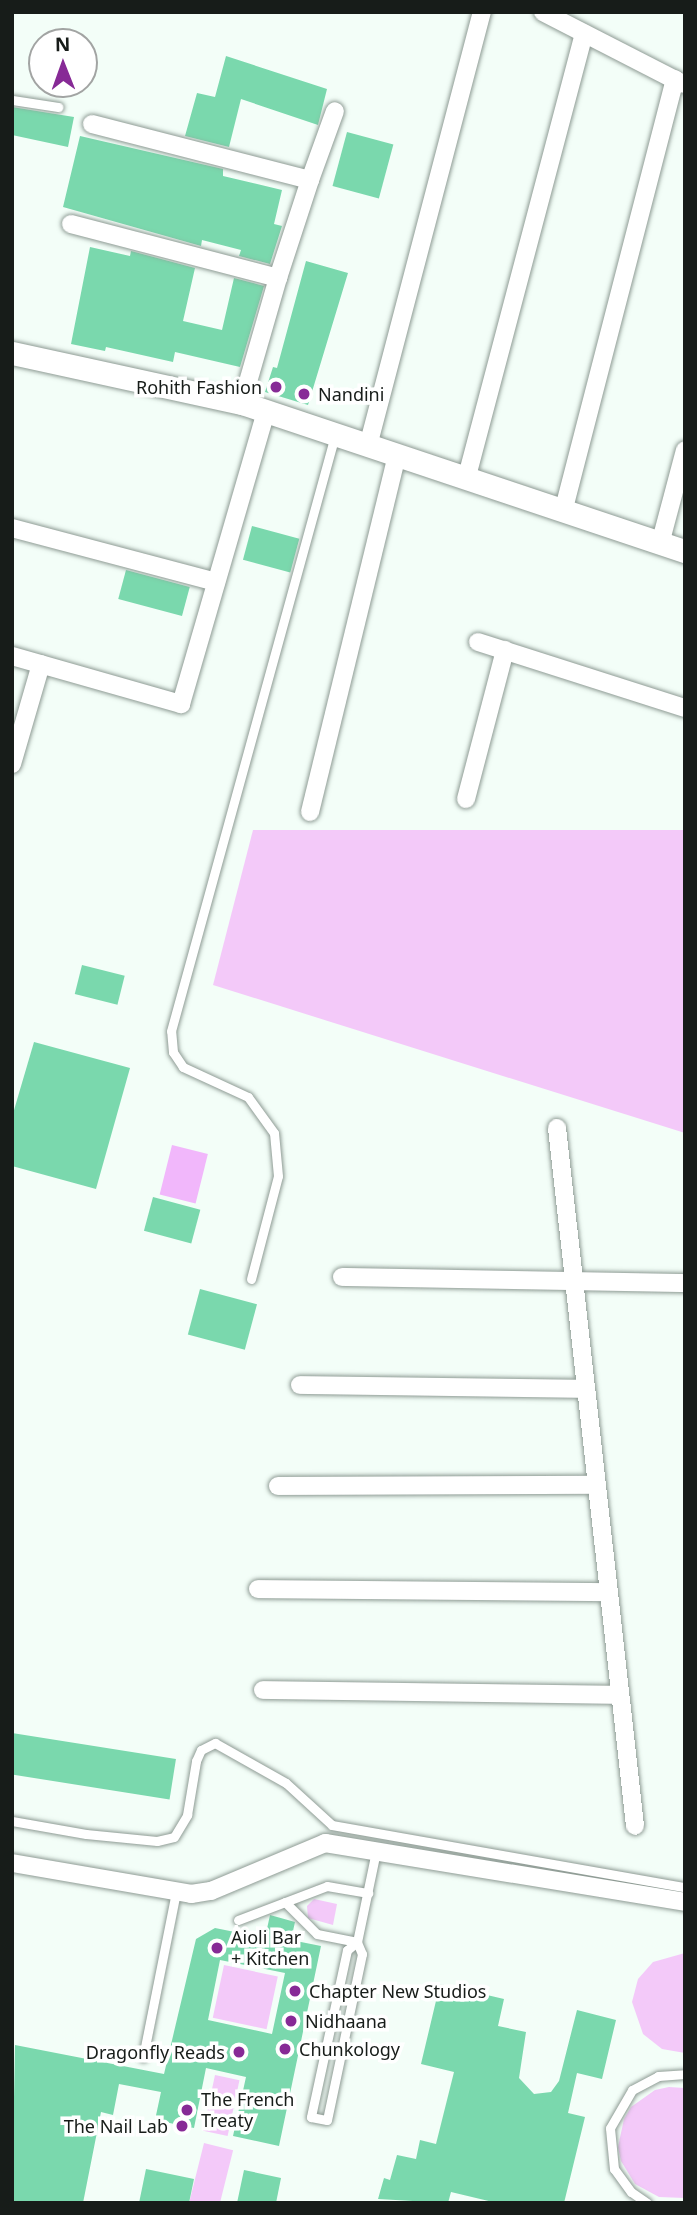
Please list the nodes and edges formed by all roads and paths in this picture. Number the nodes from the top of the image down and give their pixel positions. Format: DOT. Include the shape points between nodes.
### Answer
graph roads {
  1 [pos="482,12"];
  2 [pos="543,12"];
  3 [pos="584,33"];
  4 [pos="680,82"];
  5 [pos="12,100"];
  6 [pos="58,107"];
  7 [pos="335,111"];
  8 [pos="92,124"];
  9 [pos="310,180"];
  10 [pos="71,224"];
  11 [pos="278,278"];
  12 [pos="12,354"];
  13 [pos="242,403"];
  14 [pos="266,411"];
  15 [pos="335,435"];
  16 [pos="368,446"];
  17 [pos="685,450"];
  18 [pos="397,456"];
  19 [pos="466,480"];
  20 [pos="563,512"];
  21 [pos="12,528"];
  22 [pos="660,544"];
  23 [pos="685,551"];
  24 [pos="216,582"];
  25 [pos="478,642"];
  26 [pos="505,650"];
  27 [pos="12,656"];
  28 [pos="41,664"];
  29 [pos="685,708"];
  30 [pos="12,764"];
  31 [pos="466,799"];
  32 [pos="310,812"];
  33 [pos="557,1128"];
  34 [pos="342,1277"];
  35 [pos="251,1279"];
  36 [pos="574,1281"];
  37 [pos="685,1283"];
  38 [pos="300,1385"];
  39 [pos="586,1389"];
  40 [pos="597,1485"];
  41 [pos="278,1486"];
  42 [pos="258,1589"];
  43 [pos="608,1592"];
  44 [pos="263,1690"];
  45 [pos="620,1695"];
  46 [pos="12,1821"];
  47 [pos="635,1826"];
  48 [pos="377,1849"];
  49 [pos="12,1863"];
  50 [pos="685,1887"];
  51 [pos="176,1892"];
  52 [pos="368,1893"];
  53 [pos="285,1902"];
  54 [pos="685,1902"];
  55 [pos="238,1920"];
  56 [pos="357,1942"];
  57 [pos="143,2057"];
  58 [pos="685,2074"];
  59 [pos="647,2203"];
  1 -- 16 [label="street"];
  2 -- 3 [label="street"];
  3 -- 4 [label="street"];
  3 -- 19 [label="street"];
  4 -- 20 [label="street"];
  5 -- 6 [label="lane"];
  7 -- 9 [label="street"];
  8 -- 9 [label="street"];
  9 -- 11 [label="street"];
  10 -- 11 [label="street"];
  11 -- 13 [label="street"];
  12 -- 13 [label="street"];
  13 -- 14 [label="street"];
  14 -- 15 [label="street"];
  14 -- 24 [label="street"];
  15 -- 16 [label="street"];
  15 -- 35 [label="lane" via="171,1031 173,1052 183,1066 248,1097 274,1133 278,1176"];
  16 -- 18 [label="street"];
  17 -- 22 [label="street"];
  18 -- 19 [label="street"];
  18 -- 32 [label="street"];
  19 -- 20 [label="street"];
  20 -- 22 [label="street"];
  21 -- 24 [label="street"];
  22 -- 23 [label="street"];
  24 -- 28 [label="street" via="181,704"];
  25 -- 26 [label="street"];
  26 -- 29 [label="street"];
  26 -- 31 [label="street"];
  27 -- 28 [label="street"];
  28 -- 30 [label="street"];
  33 -- 36 [label="street"];
  34 -- 36 [label="street"];
  36 -- 37 [label="street"];
  36 -- 39 [label="street"];
  38 -- 39 [label="street"];
  39 -- 40 [label="street"];
  40 -- 41 [label="street"];
  40 -- 43 [label="street"];
  42 -- 43 [label="street"];
  43 -- 45 [label="street"];
  44 -- 45 [label="street"];
  45 -- 47 [label="street"];
  46 -- 50 [label="lane" via="86,1834 158,1841 173,1837 187,1815 196,1761 201,1750 215,1744 286,1783 332,1825"];
  48 -- 51 [label="street" via="325,1843 211,1891"];
  48 -- 52 [label="lane"];
  48 -- 54 [label="street"];
  49 -- 51 [label="street"];
  51 -- 57 [label="lane"];
  52 -- 53 [label="lane" via="327,1886"];
  52 -- 56 [label="lane"];
  53 -- 55 [label="lane"];
  53 -- 56 [label="lane" via="317,1934"];
  56 -- 56 [label="lane" via="362,1954 327,2120 312,2117 347,1950"];
  58 -- 59 [label="lane" via="658,2076 632,2090 610,2127 614,2169 631,2192"];
}
